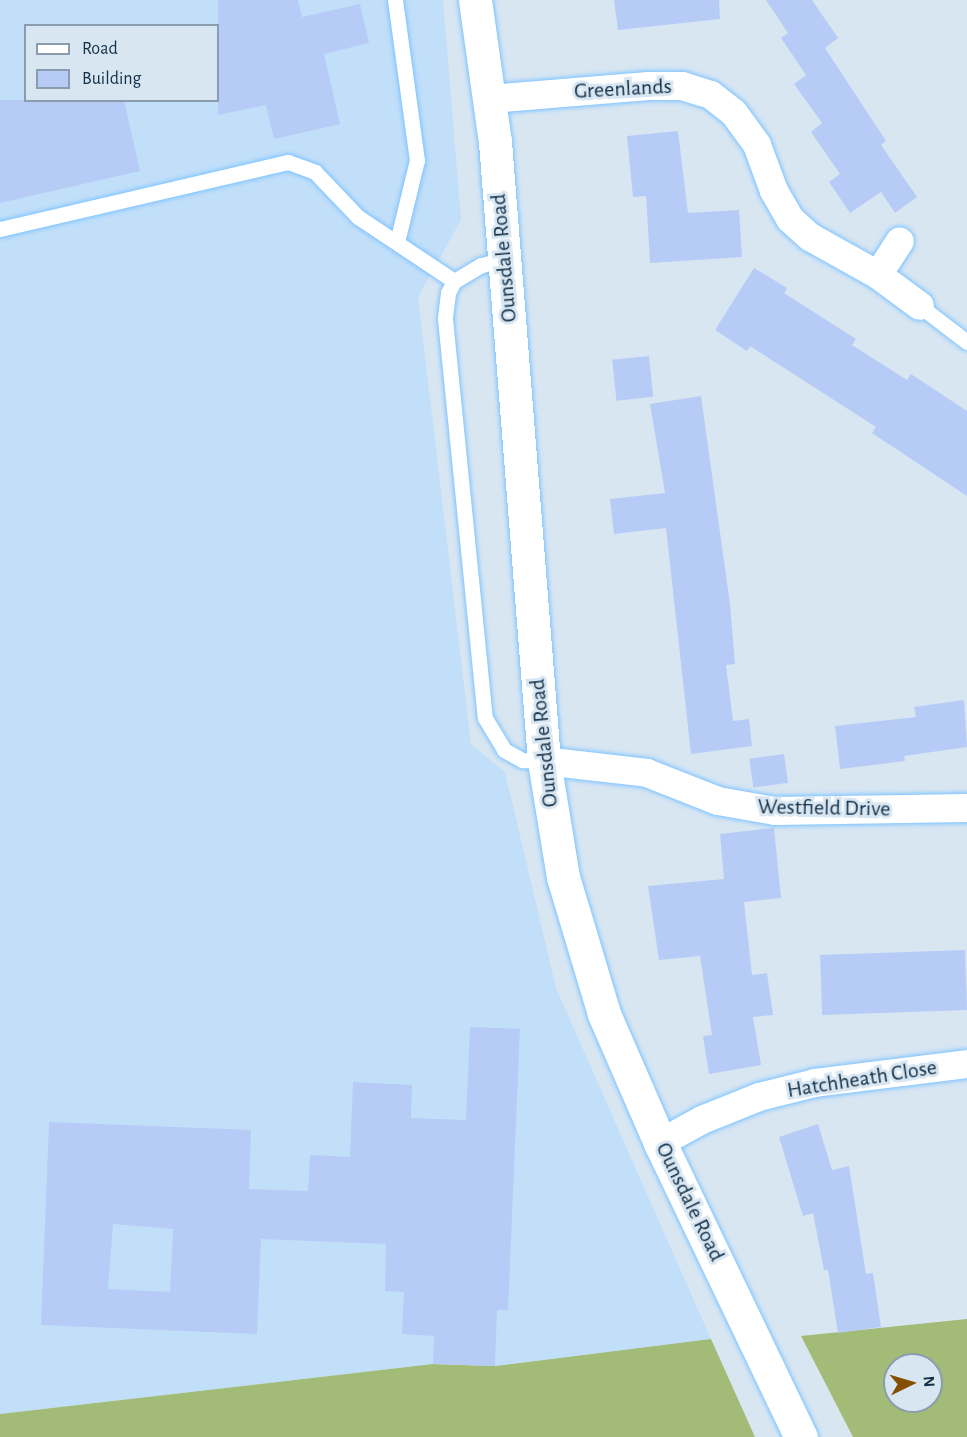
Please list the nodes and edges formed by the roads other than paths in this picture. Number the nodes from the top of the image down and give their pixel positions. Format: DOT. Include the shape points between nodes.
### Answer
graph roads {
  1 [pos="395,0"];
  2 [pos="475,0"];
  3 [pos="490,99"];
  4 [pos="0,229"];
  5 [pos="900,241"];
  6 [pos="397,242"];
  7 [pos="504,260"];
  8 [pos="878,275"];
  9 [pos="454,281"];
  10 [pos="920,306"];
  11 [pos="967,342"];
  12 [pos="544,760"];
  13 [pos="967,808"];
  14 [pos="967,1064"];
  15 [pos="660,1143"];
  16 [pos="801,1437"];
  1 -- 6 [label="lane" via="417,160"];
  2 -- 3 [label="street, Ounsdale Road"];
  3 -- 7 [label="street, Ounsdale Road"];
  3 -- 8 [label="street, Greenlands" via="648,86 682,86 711,95 734,113 757,145 774,191 790,219 810,237"];
  4 -- 6 [label="lane" via="288,162 315,172 358,217"];
  5 -- 8 [label="street"];
  6 -- 9 [label="lane"];
  7 -- 9 [label="lane" via="481,265"];
  7 -- 12 [label="street, Ounsdale Road"];
  8 -- 10 [label="street, Greenlands"];
  9 -- 12 [label="lane" via="448,293 445,319 485,718 504,750 522,760"];
  10 -- 11 [label="lane"];
  12 -- 13 [label="street, Westfield Drive" via="647,773 718,801 775,811"];
  12 -- 15 [label="street, Ounsdale Road" via="563,877 578,939 604,1014"];
  14 -- 15 [label="street, Hatchheath Close" via="815,1083 759,1097 702,1120"];
  15 -- 16 [label="street, Ounsdale Road"];
}
